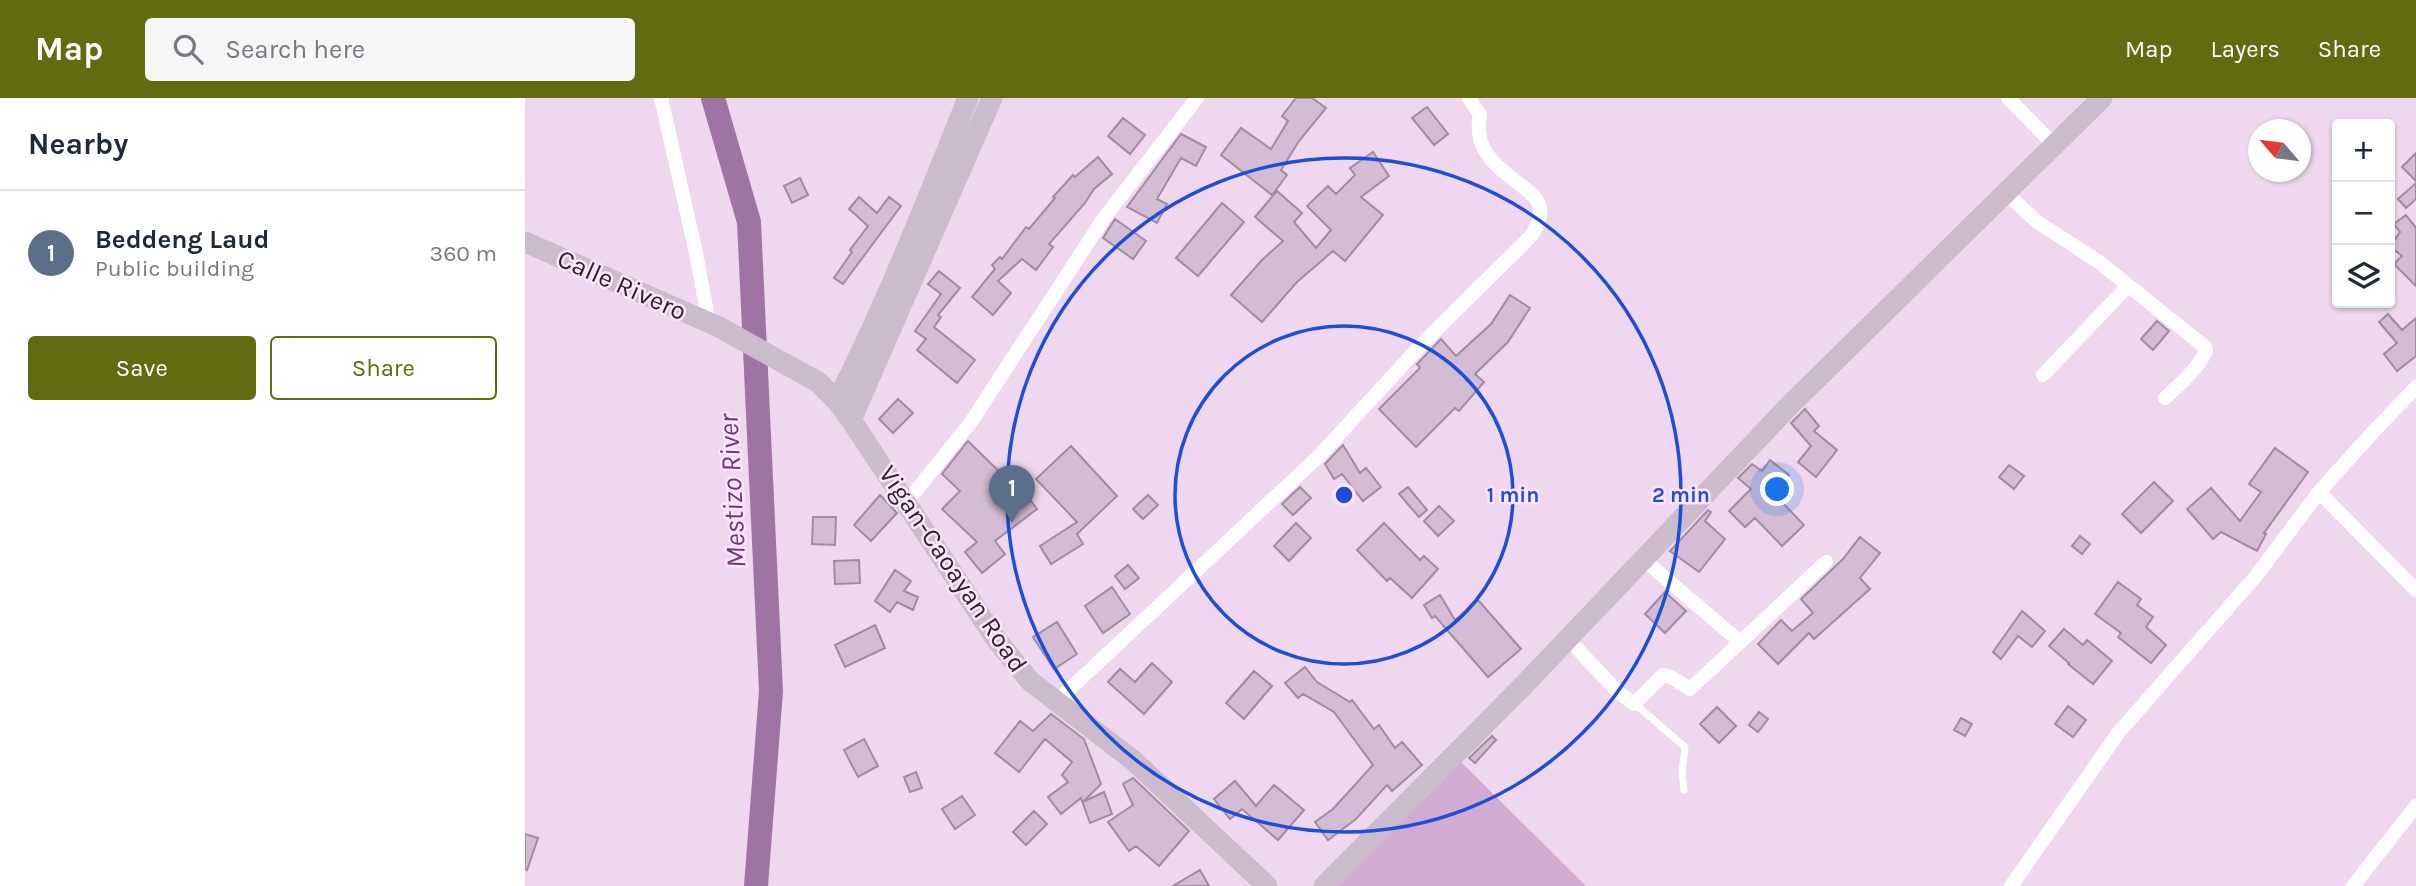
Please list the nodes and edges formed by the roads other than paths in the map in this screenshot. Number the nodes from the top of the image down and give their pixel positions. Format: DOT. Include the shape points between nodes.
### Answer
graph roads {
  1 [pos="661,98"];
  2 [pos="968,98"];
  3 [pos="992,98"];
  4 [pos="1197,98"];
  5 [pos="1469,98"];
  6 [pos="2008,98"];
  7 [pos="2102,98"];
  8 [pos="2054,145"];
  9 [pos="2006,193"];
  10 [pos="525,242"];
  11 [pos="2128,286"];
  12 [pos="714,325"];
  13 [pos="867,363"];
  14 [pos="2043,375"];
  15 [pos="814,380"];
  16 [pos="2416,387"];
  17 [pos="2165,398"];
  18 [pos="837,401"];
  19 [pos="857,429"];
  20 [pos="2319,492"];
  21 [pos="907,502"];
  22 [pos="1643,559"];
  23 [pos="1826,562"];
  24 [pos="2416,590"];
  25 [pos="1567,638"];
  26 [pos="1739,641"];
  27 [pos="1057,701"];
  28 [pos="1634,704"];
  29 [pos="1684,790"];
  30 [pos="2416,806"];
  31 [pos="1267,886"];
  32 [pos="1324,886"];
  33 [pos="2011,886"];
  34 [pos="2353,886"];
  1 -- 12 [label="street"];
  2 -- 13 [label="main road"];
  3 -- 13 [label="main road"];
  4 -- 21 [label="street" via="1104,218 971,422"];
  5 -- 27 [label="street" via="1480,115 1477,130 1482,149 1534,195 1540,207 1532,235 1423,343 1319,456"];
  6 -- 8 [label="street"];
  7 -- 8 [label="main road"];
  8 -- 9 [label="main road"];
  9 -- 11 [label="street" via="2036,221"];
  9 -- 22 [label="main road" via="1788,407"];
  10 -- 12 [label="main road, Calle Rivero"];
  11 -- 14 [label="street"];
  11 -- 17 [label="street" via="2205,347 2200,361"];
  12 -- 15 [label="main road, Calle Rivero"];
  13 -- 15 [label="main road"];
  13 -- 18 [label="main road"];
  13 -- 19 [label="main road"];
  15 -- 18 [label="main road, Vigan-Caoayan Road"];
  16 -- 20 [label="street"];
  18 -- 19 [label="main road, Vigan-Caoayan Road"];
  19 -- 21 [label="main road, Vigan-Caoayan Road"];
  20 -- 24 [label="street"];
  20 -- 33 [label="street" via="2256,576 2119,732"];
  21 -- 27 [label="main road, Vigan-Caoayan Road" via="996,639 1030,681"];
  22 -- 25 [label="main road"];
  22 -- 26 [label="street"];
  23 -- 26 [label="street"];
  25 -- 28 [label="street"];
  25 -- 32 [label="main road"];
  26 -- 28 [label="street" via="1694,687 1687,689 1661,675"];
  27 -- 31 [label="main road, Vigan-Caoayan Road" via="1134,761"];
  28 -- 29 [label="lane" via="1685,747"];
  30 -- 34 [label="street"];
}
